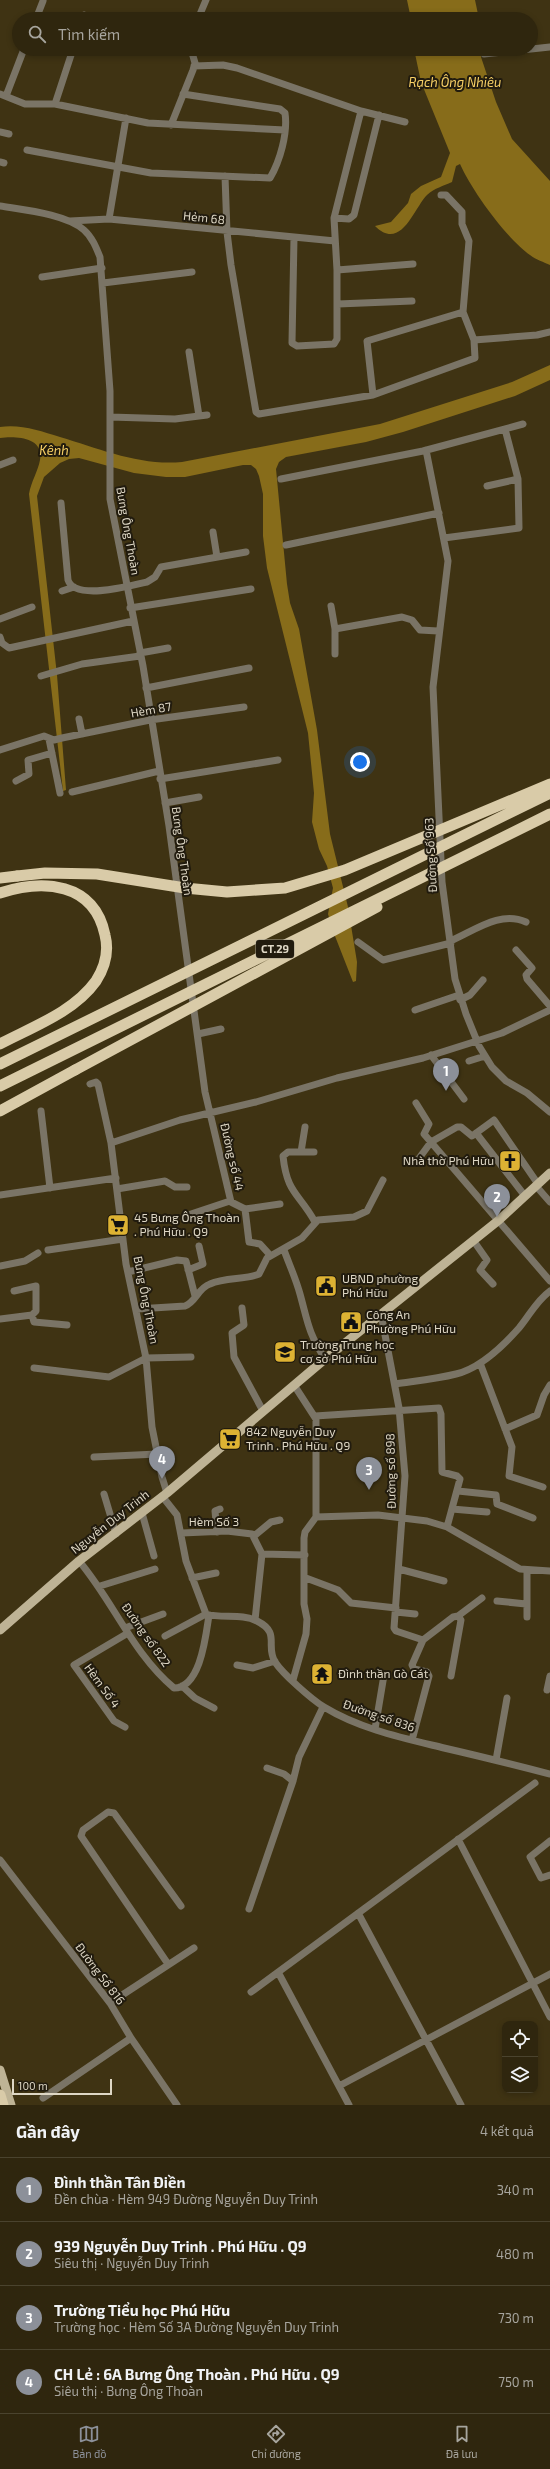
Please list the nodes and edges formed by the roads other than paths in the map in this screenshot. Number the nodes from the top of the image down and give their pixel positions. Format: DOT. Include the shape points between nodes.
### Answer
graph roads {
  1 [pos="206,0"];
  2 [pos="43,1"];
  3 [pos="39,12"];
  4 [pos="201,12"];
  5 [pos="550,47"];
  6 [pos="538,48"];
  7 [pos="21,56"];
  8 [pos="71,56"];
  9 [pos="192,56"];
  10 [pos="194,66"];
  11 [pos="183,94"];
  12 [pos="3,95"];
  13 [pos="55,104"];
  14 [pos="361,111"];
  15 [pos="379,115"];
  16 [pos="126,118"];
  17 [pos="405,122"];
  18 [pos="171,125"];
  19 [pos="285,130"];
  20 [pos="0,132"];
  21 [pos="9,134"];
  22 [pos="27,150"];
  23 [pos="119,167"];
  24 [pos="225,176"];
  25 [pos="441,195"];
  26 [pos="0,206"];
  27 [pos="334,218"];
  28 [pos="109,219"];
  29 [pos="70,221"];
  30 [pos="227,232"];
  31 [pos="294,238"];
  32 [pos="335,241"];
  33 [pos="413,264"];
  34 [pos="102,268"];
  35 [pos="337,270"];
  36 [pos="192,272"];
  37 [pos="42,277"];
  38 [pos="103,283"];
  39 [pos="412,301"];
  40 [pos="338,304"];
  41 [pos="463,312"];
  42 [pos="550,332"];
  43 [pos="474,340"];
  44 [pos="189,352"];
  45 [pos="373,395"];
  46 [pos="110,420"];
  47 [pos="523,424"];
  48 [pos="505,429"];
  49 [pos="426,450"];
  50 [pos="13,460"];
  51 [pos="0,465"];
  52 [pos="518,479"];
  53 [pos="281,480"];
  54 [pos="487,486"];
  55 [pos="61,503"];
  56 [pos="439,513"];
  57 [pos="213,532"];
  58 [pos="444,538"];
  59 [pos="286,545"];
  60 [pos="246,552"];
  61 [pos="217,557"];
  62 [pos="127,586"];
  63 [pos="74,587"];
  64 [pos="251,590"];
  65 [pos="62,591"];
  66 [pos="331,606"];
  67 [pos="32,607"];
  68 [pos="130,608"];
  69 [pos="0,619"];
  70 [pos="133,621"];
  71 [pos="335,630"];
  72 [pos="438,631"];
  73 [pos="0,637"];
  74 [pos="168,648"];
  75 [pos="334,654"];
  76 [pos="140,655"];
  77 [pos="249,668"];
  78 [pos="44,675"];
  79 [pos="146,688"];
  80 [pos="244,707"];
  81 [pos="79,718"];
  82 [pos="150,720"];
  83 [pos="82,734"];
  84 [pos="51,739"];
  85 [pos="0,750"];
  86 [pos="52,753"];
  87 [pos="278,760"];
  88 [pos="159,775"];
  89 [pos="16,781"];
  90 [pos="550,784"];
  91 [pos="60,792"];
  92 [pos="72,792"];
  93 [pos="550,794"];
  94 [pos="199,797"];
  95 [pos="165,803"];
  96 [pos="550,815"];
  97 [pos="0,878"];
  98 [pos="0,893"];
  99 [pos="526,922"];
  100 [pos="358,942"];
  101 [pos="450,942"];
  102 [pos="516,950"];
  103 [pos="483,980"];
  104 [pos="459,997"];
  105 [pos="550,1006"];
  106 [pos="415,1010"];
  107 [pos="550,1010"];
  108 [pos="221,1029"];
  109 [pos="198,1034"];
  110 [pos="477,1040"];
  111 [pos="0,1044"];
  112 [pos="431,1055"];
  113 [pos="485,1056"];
  114 [pos="469,1061"];
  115 [pos="0,1064"];
  116 [pos="90,1084"];
  117 [pos="0,1086"];
  118 [pos="464,1099"];
  119 [pos="416,1104"];
  120 [pos="0,1110"];
  121 [pos="41,1111"];
  122 [pos="550,1112"];
  123 [pos="210,1113"];
  124 [pos="304,1127"];
  125 [pos="476,1133"];
  126 [pos="431,1142"];
  127 [pos="111,1143"];
  128 [pos="301,1152"];
  129 [pos="314,1152"];
  130 [pos="417,1161"];
  131 [pos="550,1173"];
  132 [pos="116,1178"];
  133 [pos="383,1180"];
  134 [pos="537,1185"];
  135 [pos="187,1187"];
  136 [pos="50,1188"];
  137 [pos="117,1190"];
  138 [pos="0,1195"];
  139 [pos="525,1196"];
  140 [pos="230,1201"];
  141 [pos="550,1202"];
  142 [pos="280,1204"];
  143 [pos="245,1209"];
  144 [pos="188,1215"];
  145 [pos="499,1220"];
  146 [pos="315,1222"];
  147 [pos="123,1239"];
  148 [pos="473,1240"];
  149 [pos="199,1246"];
  150 [pos="48,1250"];
  151 [pos="284,1250"];
  152 [pos="38,1253"];
  153 [pos="270,1255"];
  154 [pos="0,1266"];
  155 [pos="188,1270"];
  156 [pos="128,1272"];
  157 [pos="550,1281"];
  158 [pos="493,1284"];
  159 [pos="14,1291"];
  160 [pos="550,1291"];
  161 [pos="196,1296"];
  162 [pos="242,1308"];
  163 [pos="137,1309"];
  164 [pos="32,1314"];
  165 [pos="381,1314"];
  166 [pos="0,1319"];
  167 [pos="67,1325"];
  168 [pos="192,1357"];
  169 [pos="146,1358"];
  170 [pos="325,1359"];
  171 [pos="480,1363"];
  172 [pos="34,1368"];
  173 [pos="395,1384"];
  174 [pos="294,1385"];
  175 [pos="550,1385"];
  176 [pos="263,1411"];
  177 [pos="400,1412"];
  178 [pos="315,1416"];
  179 [pos="505,1429"];
  180 [pos="157,1454"];
  181 [pos="94,1458"];
  182 [pos="543,1487"];
  183 [pos="458,1491"];
  184 [pos="104,1494"];
  185 [pos="165,1494"];
  186 [pos="220,1509"];
  187 [pos="452,1509"];
  188 [pos="487,1512"];
  189 [pos="142,1513"];
  190 [pos="316,1517"];
  191 [pos="403,1517"];
  192 [pos="533,1518"];
  193 [pos="280,1520"];
  194 [pos="447,1527"];
  195 [pos="217,1532"];
  196 [pos="182,1533"];
  197 [pos="116,1534"];
  198 [pos="254,1536"];
  199 [pos="262,1554"];
  200 [pos="305,1555"];
  201 [pos="154,1556"];
  202 [pos="80,1561"];
  203 [pos="155,1569"];
  204 [pos="399,1569"];
  205 [pos="527,1570"];
  206 [pos="550,1571"];
  207 [pos="216,1574"];
  208 [pos="192,1578"];
  209 [pos="306,1578"];
  210 [pos="444,1580"];
  211 [pos="100,1586"];
  212 [pos="482,1598"];
  213 [pos="497,1601"];
  214 [pos="526,1604"];
  215 [pos="396,1610"];
  216 [pos="163,1614"];
  217 [pos="208,1614"];
  218 [pos="416,1614"];
  219 [pos="458,1616"];
  220 [pos="527,1617"];
  221 [pos="256,1620"];
  222 [pos="0,1630"];
  223 [pos="126,1630"];
  224 [pos="165,1636"];
  225 [pos="423,1640"];
  226 [pos="275,1661"];
  227 [pos="237,1665"];
  228 [pos="384,1675"];
  229 [pos="451,1676"];
  230 [pos="550,1676"];
  231 [pos="293,1680"];
  232 [pos="182,1686"];
  233 [pos="547,1690"];
  234 [pos="507,1698"];
  235 [pos="323,1707"];
  236 [pos="214,1708"];
  237 [pos="125,1727"];
  238 [pos="375,1729"];
  239 [pos="412,1740"];
  240 [pos="496,1760"];
  241 [pos="268,1768"];
  242 [pos="550,1774"];
  243 [pos="293,1781"];
  244 [pos="535,1783"];
  245 [pos="458,1838"];
  246 [pos="550,1841"];
  247 [pos="0,1860"];
  248 [pos="550,1875"];
  249 [pos="181,1906"];
  250 [pos="249,1909"];
  251 [pos="358,1913"];
  252 [pos="194,1948"];
  253 [pos="168,1964"];
  254 [pos="278,1972"];
  255 [pos="550,1974"];
  256 [pos="532,1983"];
  257 [pos="251,1992"];
  258 [pos="110,2003"];
  259 [pos="550,2017"];
  260 [pos="131,2038"];
  261 [pos="427,2039"];
  262 [pos="0,2070"];
  263 [pos="339,2086"];
  264 [pos="0,2095"];
  265 [pos="43,2098"];
  266 [pos="3,2105"];
  267 [pos="11,2105"];
  268 [pos="177,2105"];
  269 [pos="349,2105"];
  270 [pos="462,2105"];
  1 -- 4 [label="street"];
  2 -- 3 [label="street"];
  5 -- 6 [label="street"];
  7 -- 12 [label="street"];
  8 -- 13 [label="street"];
  9 -- 10 [label="street"];
  10 -- 11 [label="street"];
  10 -- 14 [label="street" via="223,65 237,68"];
  11 -- 18 [label="street"];
  11 -- 19 [label="street" via="280,109 285,113"];
  12 -- 13 [label="street" via="25,104"];
  13 -- 16 [label="street"];
  14 -- 15 [label="street"];
  14 -- 27 [label="street"];
  15 -- 17 [label="street"];
  15 -- 27 [label="street" via="354,215 349,219"];
  16 -- 18 [label="street"];
  16 -- 23 [label="street"];
  18 -- 19 [label="street"];
  19 -- 24 [label="street" via="270,178"];
  20 -- 21 [label="street"];
  22 -- 23 [label="street"];
  23 -- 24 [label="street" via="151,173"];
  23 -- 28 [label="street"];
  24 -- 30 [label="street"];
  25 -- 41 [label="street" via="446,194 462,212 462,224 469,241"];
  26 -- 29 [label="street, Bưng Ông Thoàn"];
  27 -- 32 [label="street"];
  28 -- 29 [label="street, Hẻm 68"];
  28 -- 30 [label="street, Hẻm 68"];
  29 -- 34 [label="street, Bưng Ông Thoàn" via="93,240"];
  30 -- 31 [label="street, Hẻm 68"];
  30 -- 45 [label="street" via="237,306 257,413"];
  31 -- 32 [label="street, Hẻm 68"];
  31 -- 40 [label="street" via="294,345 337,342"];
  32 -- 35 [label="street"];
  33 -- 35 [label="street"];
  34 -- 37 [label="street"];
  34 -- 38 [label="street, Bưng Ông Thoàn"];
  35 -- 40 [label="street"];
  36 -- 38 [label="street"];
  38 -- 46 [label="street, Bưng Ông Thoàn"];
  39 -- 40 [label="street"];
  41 -- 43 [label="street"];
  41 -- 45 [label="street" via="367,341"];
  42 -- 43 [label="street"];
  43 -- 45 [label="street" via="476,353 472,361"];
  44 -- 46 [label="street" via="203,416"];
  46 -- 62 [label="street, Bưng Ông Thoàn" via="109,483"];
  47 -- 48 [label="street"];
  48 -- 49 [label="street"];
  48 -- 52 [label="street"];
  49 -- 53 [label="street"];
  49 -- 56 [label="street, Đường Số 963"];
  50 -- 51 [label="street"];
  52 -- 54 [label="street"];
  52 -- 58 [label="street" via="519,528"];
  55 -- 63 [label="street" via="68,580"];
  56 -- 58 [label="street, Đường Số 963"];
  56 -- 59 [label="street"];
  57 -- 61 [label="street"];
  58 -- 72 [label="street, Đường Số 963" via="448,561"];
  60 -- 61 [label="street"];
  61 -- 62 [label="street" via="161,567 152,580"];
  62 -- 63 [label="street" via="86,592"];
  62 -- 68 [label="street, Bưng Ông Thoàn"];
  63 -- 65 [label="street"];
  64 -- 68 [label="street"];
  66 -- 71 [label="street"];
  67 -- 69 [label="street"];
  68 -- 70 [label="street, Bưng Ông Thoàn"];
  70 -- 73 [label="street" via="9,648 2,643"];
  70 -- 76 [label="street, Bưng Ông Thoàn"];
  71 -- 72 [label="street" via="402,618 412,620 420,630"];
  71 -- 75 [label="street"];
  72 -- 101 [label="street, Đường Số 963" via="432,687 442,882"];
  74 -- 76 [label="street"];
  76 -- 78 [label="street" via="82,664"];
  76 -- 79 [label="street, Bưng Ông Thoàn"];
  77 -- 79 [label="street"];
  79 -- 82 [label="street, Bưng Ông Thoàn"];
  80 -- 82 [label="street, Hèm 87"];
  81 -- 83 [label="street"];
  82 -- 83 [label="street, Hèm 87"];
  82 -- 88 [label="street, Bưng Ông Thoàn"];
  83 -- 84 [label="street, Hèm 87"];
  84 -- 85 [label="street, Hèm 87" via="44,736"];
  84 -- 86 [label="street"];
  86 -- 89 [label="street" via="28,760 29,774"];
  86 -- 91 [label="street"];
  87 -- 88 [label="street"];
  88 -- 92 [label="street"];
  88 -- 95 [label="street, Bưng Ông Thoàn"];
  90 -- 97 [label="highway, bridge" via="345,870 285,888 227,892 97,874 45,873"];
  93 -- 115 [label="highway, CT.29, bridge"];
  94 -- 95 [label="street"];
  95 -- 109 [label="street, Bưng Ông Thoàn"];
  96 -- 117 [label="highway, CT.29, bridge"];
  96 -- 120 [label="highway, bridge"];
  98 -- 111 [label="highway" via="21,888 51,886 75,892 100,917 107,941 103,967 96,981 85,993 69,1006"];
  99 -- 101 [label="street" via="516,917 502,918"];
  100 -- 101 [label="street" via="383,960"];
  101 -- 104 [label="street, Đường Số 963"];
  102 -- 105 [label="street" via="532,968 526,975 527,979"];
  103 -- 104 [label="street" via="470,995"];
  104 -- 106 [label="street"];
  104 -- 110 [label="street, Đường Số 963"];
  107 -- 110 [label="street" via="502,1033"];
  108 -- 109 [label="street"];
  109 -- 123 [label="street, Bưng Ông Thoàn"];
  110 -- 112 [label="street"];
  110 -- 113 [label="street, Đường Số 963"];
  112 -- 118 [label="street"];
  112 -- 123 [label="street"];
  113 -- 114 [label="street"];
  113 -- 122 [label="street, Đường Số 963" via="506,1081 528,1093"];
  116 -- 127 [label="street, Bưng Ông Thoàn" via="98,1084"];
  119 -- 126 [label="street" via="429,1124 423,1132"];
  121 -- 136 [label="street"];
  123 -- 127 [label="street"];
  123 -- 140 [label="street, Đường số 44"];
  124 -- 128 [label="street"];
  125 -- 126 [label="street" via="470,1136 459,1127"];
  125 -- 134 [label="street" via="494,1120"];
  125 -- 139 [label="street"];
  126 -- 130 [label="street"];
  126 -- 145 [label="street"];
  127 -- 132 [label="street, Bưng Ông Thoàn"];
  128 -- 129 [label="street"];
  128 -- 146 [label="street" via="288,1152 283,1156 285,1174 295,1196 306,1206"];
  131 -- 134 [label="main road, Nguyễn Duy Trinh"];
  132 -- 136 [label="street"];
  132 -- 137 [label="street, Bưng Ông Thoàn"];
  133 -- 146 [label="street" via="367,1211 354,1217 321,1218"];
  134 -- 139 [label="main road, Nguyễn Duy Trinh"];
  134 -- 141 [label="street"];
  135 -- 137 [label="street" via="175,1187 165,1181"];
  136 -- 138 [label="street"];
  137 -- 147 [label="street, Bưng Ông Thoàn"];
  139 -- 145 [label="main road, Nguyễn Duy Trinh"];
  140 -- 143 [label="street, Đường số 44"];
  140 -- 144 [label="street"];
  142 -- 143 [label="street"];
  143 -- 153 [label="street" via="248,1240 260,1244"];
  145 -- 148 [label="main road, Nguyễn Duy Trinh"];
  145 -- 157 [label="street"];
  146 -- 151 [label="street" via="302,1238"];
  147 -- 150 [label="street"];
  147 -- 156 [label="street, Bưng Ông Thoàn"];
  148 -- 158 [label="street" via="487,1260 480,1270"];
  148 -- 165 [label="main road, Nguyễn Duy Trinh"];
  149 -- 155 [label="street" via="203,1264"];
  151 -- 153 [label="street"];
  151 -- 170 [label="street" via="300,1293 312,1339"];
  152 -- 154 [label="street" via="25,1261"];
  153 -- 161 [label="street" via="264,1261 259,1274 211,1283"];
  155 -- 156 [label="street" via="186,1261 177,1260"];
  155 -- 161 [label="street"];
  156 -- 163 [label="street, Bưng Ông Thoàn"];
  159 -- 164 [label="street" via="36,1286 36,1312"];
  160 -- 171 [label="street" via="538,1300 520,1327 504,1344"];
  161 -- 163 [label="street" via="185,1306"];
  162 -- 176 [label="street" via="244,1324 232,1333 234,1357"];
  163 -- 169 [label="street, Bưng Ông Thoàn"];
  164 -- 166 [label="street"];
  164 -- 167 [label="street" via="34,1322"];
  165 -- 170 [label="main road, Nguyễn Duy Trinh"];
  165 -- 173 [label="street, Đường số 898"];
  168 -- 169 [label="street"];
  169 -- 172 [label="street" via="110,1377"];
  169 -- 180 [label="street, Bưng Ông Thoàn"];
  170 -- 174 [label="main road, Nguyễn Duy Trinh"];
  171 -- 173 [label="street" via="457,1374"];
  171 -- 179 [label="street"];
  173 -- 177 [label="street, Đường số 898"];
  174 -- 176 [label="main road, Nguyễn Duy Trinh"];
  174 -- 178 [label="street"];
  175 -- 179 [label="street" via="537,1415"];
  176 -- 185 [label="main road, Nguyễn Duy Trinh"];
  177 -- 178 [label="street"];
  177 -- 183 [label="street" via="439,1408 441,1470 444,1474 459,1477"];
  177 -- 191 [label="street, Đường số 898" via="405,1476"];
  178 -- 190 [label="street"];
  179 -- 182 [label="street" via="512,1447 509,1476"];
  180 -- 181 [label="street"];
  180 -- 185 [label="street, Bưng Ông Thoàn"];
  183 -- 187 [label="street"];
  183 -- 192 [label="street" via="496,1495 497,1504"];
  184 -- 197 [label="street"];
  185 -- 189 [label="main road, Nguyễn Duy Trinh"];
  185 -- 196 [label="street" via="177,1515"];
  186 -- 195 [label="street" via="215,1512"];
  187 -- 188 [label="street"];
  187 -- 194 [label="street"];
  189 -- 197 [label="main road, Nguyễn Duy Trinh"];
  189 -- 201 [label="street"];
  190 -- 191 [label="street" via="349,1514"];
  190 -- 200 [label="street" via="305,1532"];
  191 -- 194 [label="street"];
  191 -- 204 [label="street, Đường số 898"];
  193 -- 198 [label="street" via="271,1522"];
  194 -- 205 [label="street" via="512,1566"];
  195 -- 196 [label="street, Hèm Số 3"];
  195 -- 198 [label="street, Hèm Số 3" via="242,1532"];
  196 -- 208 [label="street" via="186,1562"];
  197 -- 202 [label="main road, Nguyễn Duy Trinh"];
  198 -- 199 [label="street, Hèm Số 3"];
  199 -- 200 [label="street"];
  199 -- 221 [label="street"];
  200 -- 209 [label="street"];
  202 -- 211 [label="street, Đường số 822"];
  202 -- 222 [label="main road, Nguyễn Duy Trinh"];
  203 -- 211 [label="street"];
  204 -- 210 [label="street"];
  204 -- 215 [label="street, Đường số 898"];
  205 -- 206 [label="street"];
  205 -- 214 [label="street"];
  207 -- 208 [label="street"];
  208 -- 217 [label="street"];
  209 -- 215 [label="street" via="338,1590 351,1603"];
  209 -- 231 [label="street" via="306,1634"];
  211 -- 223 [label="street, Đường số 822"];
  212 -- 219 [label="street"];
  213 -- 214 [label="street"];
  214 -- 220 [label="street"];
  215 -- 218 [label="street"];
  215 -- 225 [label="street, Đường số 898" via="395,1629"];
  216 -- 223 [label="street"];
  217 -- 221 [label="street"];
  217 -- 224 [label="street"];
  217 -- 232 [label="street" via="202,1656 194,1673"];
  219 -- 225 [label="street" via="453,1617"];
  219 -- 229 [label="street" via="461,1620"];
  221 -- 226 [label="street" via="271,1633"];
  223 -- 232 [label="street, Đường số 822" via="151,1666 166,1682 174,1688"];
  223 -- 237 [label="street, Hèm Số 4" via="74,1665 114,1721"];
  225 -- 239 [label="street" via="412,1667 427,1672 429,1676"];
  226 -- 227 [label="street" via="253,1668"];
  226 -- 231 [label="street, Đường số 836"];
  228 -- 238 [label="street"];
  230 -- 233 [label="street"];
  231 -- 235 [label="street, Đường số 836"];
  232 -- 236 [label="street" via="195,1698"];
  234 -- 240 [label="street"];
  235 -- 238 [label="street, Đường số 836"];
  235 -- 243 [label="street" via="298,1757"];
  238 -- 239 [label="street, Đường số 836"];
  239 -- 240 [label="street, Đường số 836"];
  240 -- 242 [label="street, Đường số 836"];
  241 -- 243 [label="street" via="284,1774"];
  243 -- 250 [label="street"];
  244 -- 245 [label="street"];
  245 -- 251 [label="street"];
  245 -- 256 [label="street"];
  246 -- 248 [label="street" via="530,1857 541,1878"];
  247 -- 258 [label="street, Đường Số 816"];
  249 -- 253 [label="street" via="114,1813 108,1812 83,1830 81,1836"];
  251 -- 254 [label="street"];
  251 -- 261 [label="street"];
  252 -- 253 [label="street"];
  253 -- 258 [label="street"];
  254 -- 257 [label="street"];
  254 -- 263 [label="street"];
  255 -- 256 [label="street"];
  256 -- 259 [label="street"];
  256 -- 261 [label="street"];
  258 -- 260 [label="street, Đường Số 816"];
  260 -- 265 [label="street"];
  260 -- 268 [label="street, Đường Số 816"];
  261 -- 263 [label="street"];
  261 -- 270 [label="street"];
  262 -- 267 [label="main road"];
  263 -- 269 [label="street"];
  264 -- 266 [label="highway"];
}
